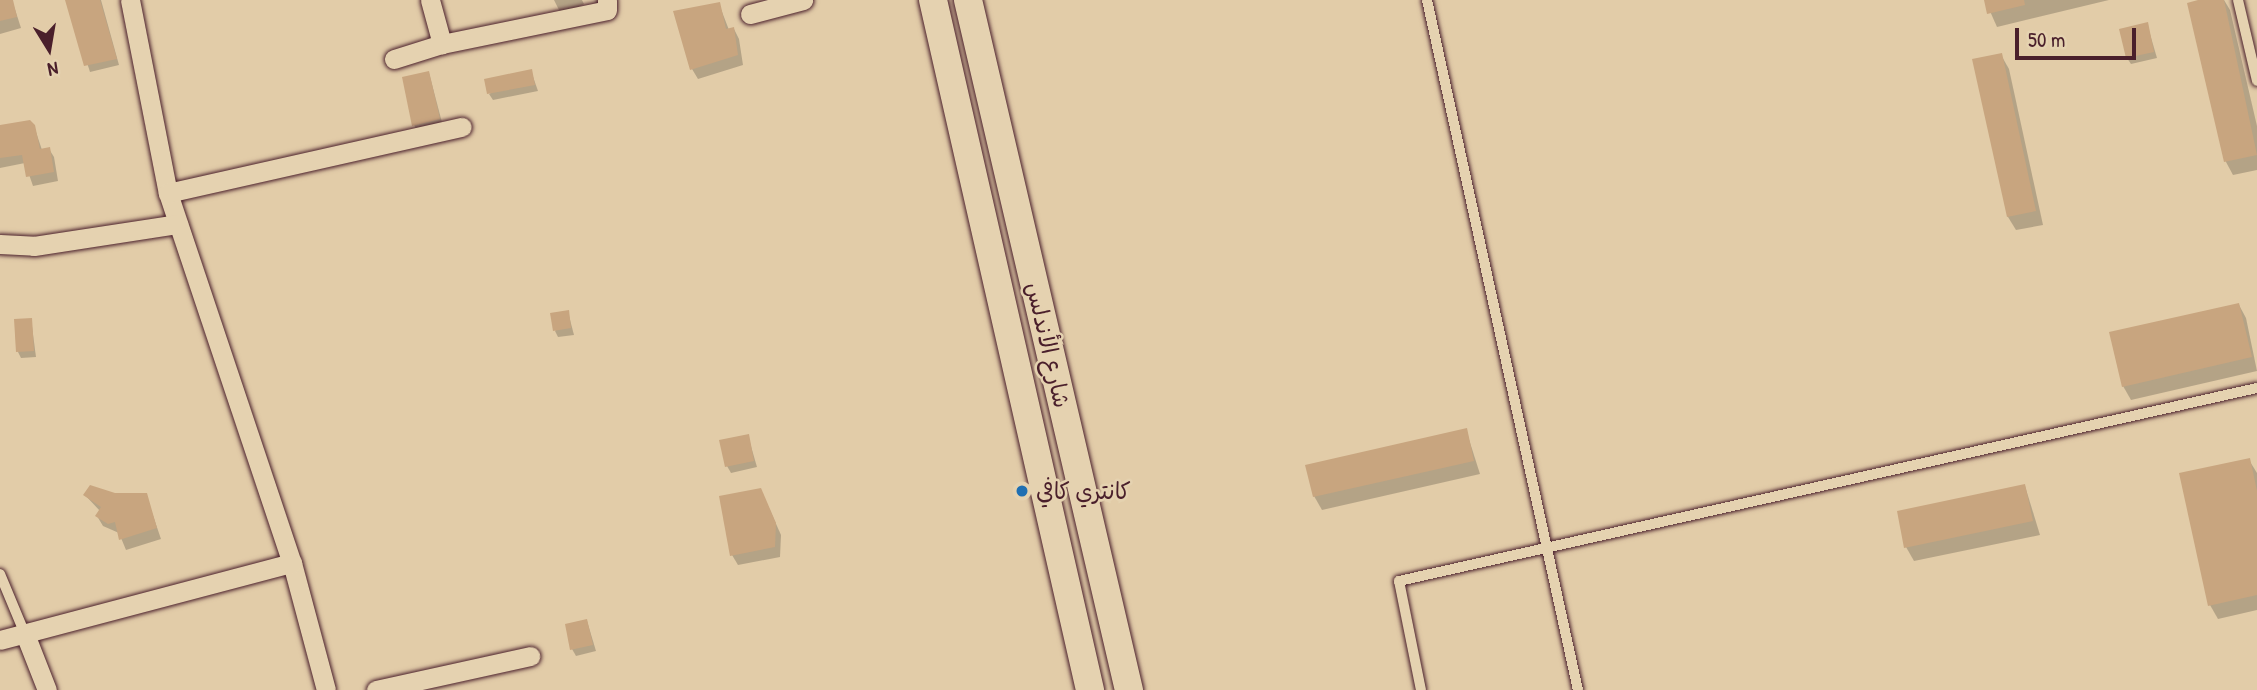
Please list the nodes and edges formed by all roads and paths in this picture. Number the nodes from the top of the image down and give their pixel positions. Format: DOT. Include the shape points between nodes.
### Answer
graph roads {
  1 [pos="130,0"];
  2 [pos="430,0"];
  3 [pos="607,0"];
  4 [pos="803,0"];
  5 [pos="933,0"];
  6 [pos="968,0"];
  7 [pos="1427,0"];
  8 [pos="2238,0"];
  9 [pos="750,14"];
  10 [pos="442,44"];
  11 [pos="394,59"];
  12 [pos="2257,81"];
  13 [pos="462,127"];
  14 [pos="168,193"];
  15 [pos="178,224"];
  16 [pos="0,244"];
  17 [pos="2257,388"];
  18 [pos="1548,544"];
  19 [pos="292,563"];
  20 [pos="0,574"];
  21 [pos="25,634"];
  22 [pos="0,640"];
  23 [pos="530,656"];
  24 [pos="47,690"];
  25 [pos="327,690"];
  26 [pos="376,690"];
  27 [pos="1090,690"];
  28 [pos="1129,690"];
  29 [pos="1421,690"];
  30 [pos="1578,690"];
  1 -- 14 [label="street"];
  2 -- 10 [label="street"];
  3 -- 10 [label="street" via="607,10"];
  4 -- 9 [label="street"];
  5 -- 27 [label="main road, شارع الأندلس"];
  6 -- 28 [label="main road, شارع الأندلس"];
  7 -- 18 [label="lane"];
  8 -- 12 [label="lane"];
  10 -- 11 [label="street"];
  13 -- 14 [label="street"];
  14 -- 15 [label="street"];
  15 -- 16 [label="street" via="34,246"];
  15 -- 19 [label="street"];
  17 -- 18 [label="lane"];
  18 -- 29 [label="lane" via="1399,581"];
  18 -- 30 [label="lane"];
  19 -- 21 [label="street"];
  19 -- 25 [label="street"];
  20 -- 21 [label="lane"];
  21 -- 22 [label="street"];
  21 -- 24 [label="street"];
  23 -- 26 [label="street"];
}
